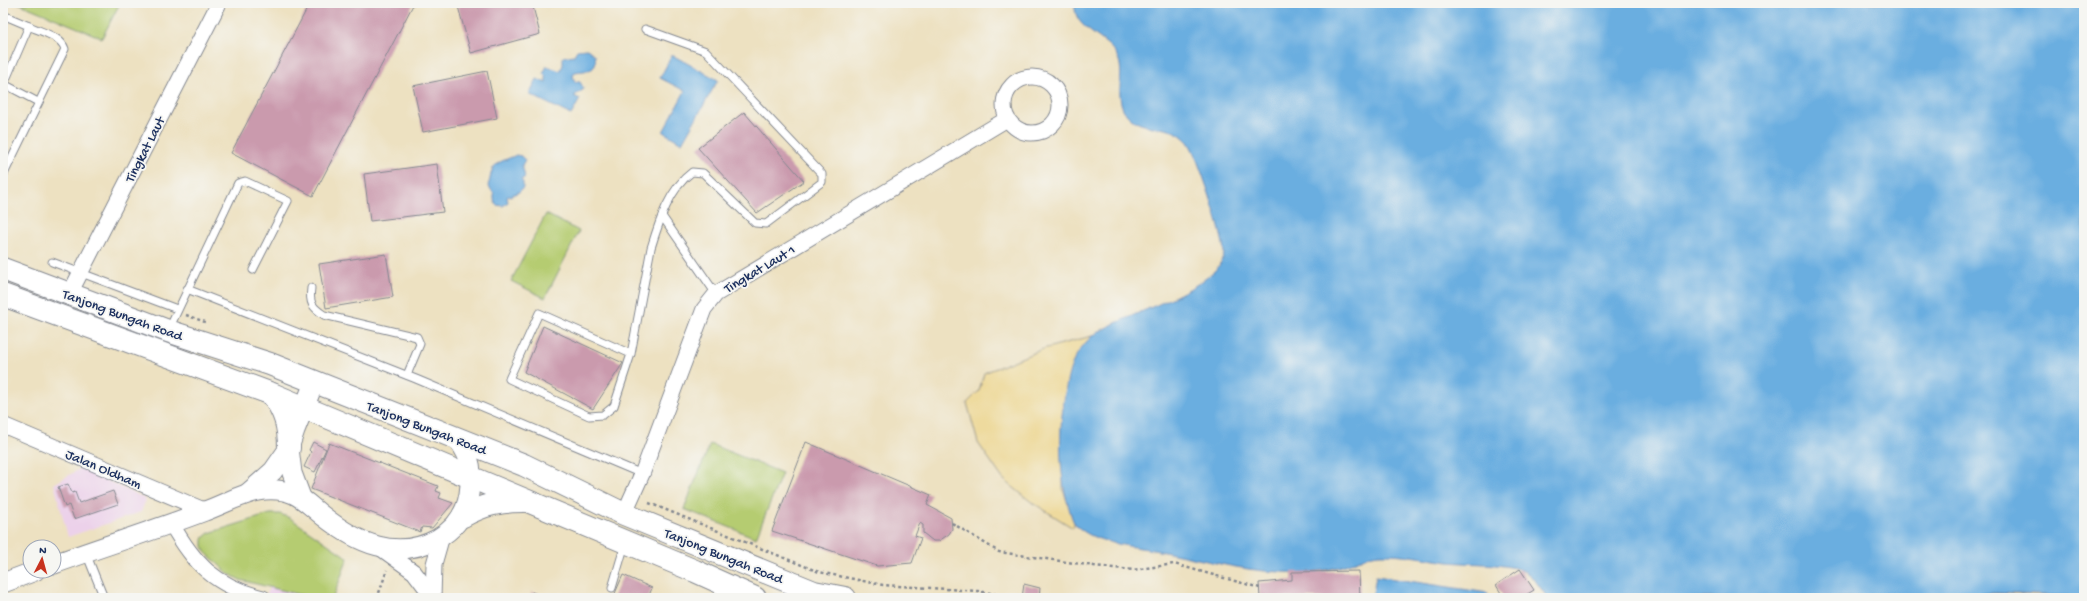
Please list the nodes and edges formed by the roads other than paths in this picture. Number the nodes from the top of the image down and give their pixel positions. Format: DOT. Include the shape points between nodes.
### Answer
graph roads {
  1 [pos="218,3"];
  2 [pos="3,15"];
  3 [pos="29,26"];
  4 [pos="645,29"];
  5 [pos="3,84"];
  6 [pos="38,102"];
  7 [pos="1007,119"];
  8 [pos="3,176"];
  9 [pos="662,216"];
  10 [pos="52,262"];
  11 [pos="3,269"];
  12 [pos="253,270"];
  13 [pos="81,274"];
  14 [pos="311,288"];
  15 [pos="187,289"];
  16 [pos="716,294"];
  17 [pos="3,295"];
  18 [pos="70,295"];
  19 [pos="177,309"];
  20 [pos="168,331"];
  21 [pos="631,354"];
  22 [pos="407,375"];
  23 [pos="314,383"];
  24 [pos="272,394"];
  25 [pos="305,408"];
  26 [pos="3,425"];
  27 [pos="458,440"];
  28 [pos="289,448"];
  29 [pos="642,474"];
  30 [pos="471,477"];
  31 [pos="248,493"];
  32 [pos="301,497"];
  33 [pos="528,501"];
  34 [pos="206,511"];
  35 [pos="624,514"];
  36 [pos="463,516"];
  37 [pos="171,523"];
  38 [pos="442,536"];
  39 [pos="625,542"];
  40 [pos="379,547"];
  41 [pos="86,553"];
  42 [pos="62,561"];
  43 [pos="22,575"];
  44 [pos="3,582"];
  45 [pos="612,588"];
  46 [pos="746,596"];
  47 [pos="433,597"];
  48 [pos="104,598"];
  49 [pos="263,598"];
  50 [pos="845,598"];
  1 -- 13 [label="street, Tingkat Laut"];
  2 -- 3 [label="lane"];
  3 -- 5 [label="lane"];
  3 -- 6 [label="lane" via="58,39 65,49"];
  4 -- 9 [label="lane" via="706,52 822,174 822,182 766,224 761,225 755,223 703,173 692,172 674,193"];
  5 -- 6 [label="lane"];
  6 -- 8 [label="lane"];
  7 -- 16 [label="street, Tingkat Laut 1"];
  9 -- 16 [label="lane"];
  9 -- 21 [label="lane" via="650,248"];
  10 -- 13 [label="lane"];
  11 -- 18 [label="main road, Tanjong Bungah Road"];
  12 -- 15 [label="lane" via="288,201 245,181 238,183"];
  13 -- 18 [label="street, Tingkat Laut"];
  13 -- 19 [label="lane"];
  14 -- 22 [label="lane" via="310,301 313,308 324,316 417,337 420,344"];
  15 -- 19 [label="lane"];
  15 -- 22 [label="lane"];
  16 -- 29 [label="street, Tingkat Laut 1" via="704,309"];
  17 -- 24 [label="main road, Tanjong Bungah Road"];
  18 -- 20 [label="main road, Tanjong Bungah Road"];
  19 -- 20 [label="lane"];
  20 -- 23 [label="main road, Tanjong Bungah Road" via="270,364"];
  21 -- 21 [label="lane" via="539,313 509,380 589,416 603,415 614,406"];
  22 -- 29 [label="lane"];
  23 -- 25 [label="street"];
  23 -- 27 [label="main road, Tanjong Bungah Road"];
  24 -- 25 [label="main road, Tanjong Bungah Road"];
  24 -- 28 [label="main road" via="282,407 286,419"];
  25 -- 28 [label="street"];
  25 -- 30 [label="main road, Tanjong Bungah Road"];
  26 -- 34 [label="street, Jalan Oldham"];
  27 -- 30 [label="street" via="470,458"];
  27 -- 35 [label="main road, Tanjong Bungah Road" via="524,465"];
  28 -- 31 [label="street" via="273,471"];
  28 -- 32 [label="street" via="292,474"];
  29 -- 35 [label="street, Tingkat Laut 1"];
  30 -- 33 [label="main road, Tanjong Bungah Road"];
  30 -- 36 [label="street"];
  31 -- 32 [label="street" via="276,490"];
  31 -- 34 [label="street"];
  32 -- 40 [label="street" via="337,526"];
  33 -- 36 [label="main road" via="504,501 484,506"];
  33 -- 39 [label="main road, Tanjong Bungah Road"];
  34 -- 37 [label="street"];
  35 -- 50 [label="main road, Tanjong Bungah Road" via="814,592"];
  36 -- 38 [label="street"];
  37 -- 41 [label="street"];
  37 -- 49 [label="street" via="185,547 206,571 236,590"];
  38 -- 40 [label="street" via="432,542 408,549"];
  38 -- 47 [label="street" via="434,564"];
  39 -- 45 [label="lane"];
  39 -- 46 [label="main road, Tanjong Bungah Road"];
  40 -- 47 [label="street" via="414,572"];
  41 -- 42 [label="street"];
  41 -- 48 [label="lane"];
  43 -- 44 [label="street"];
}
